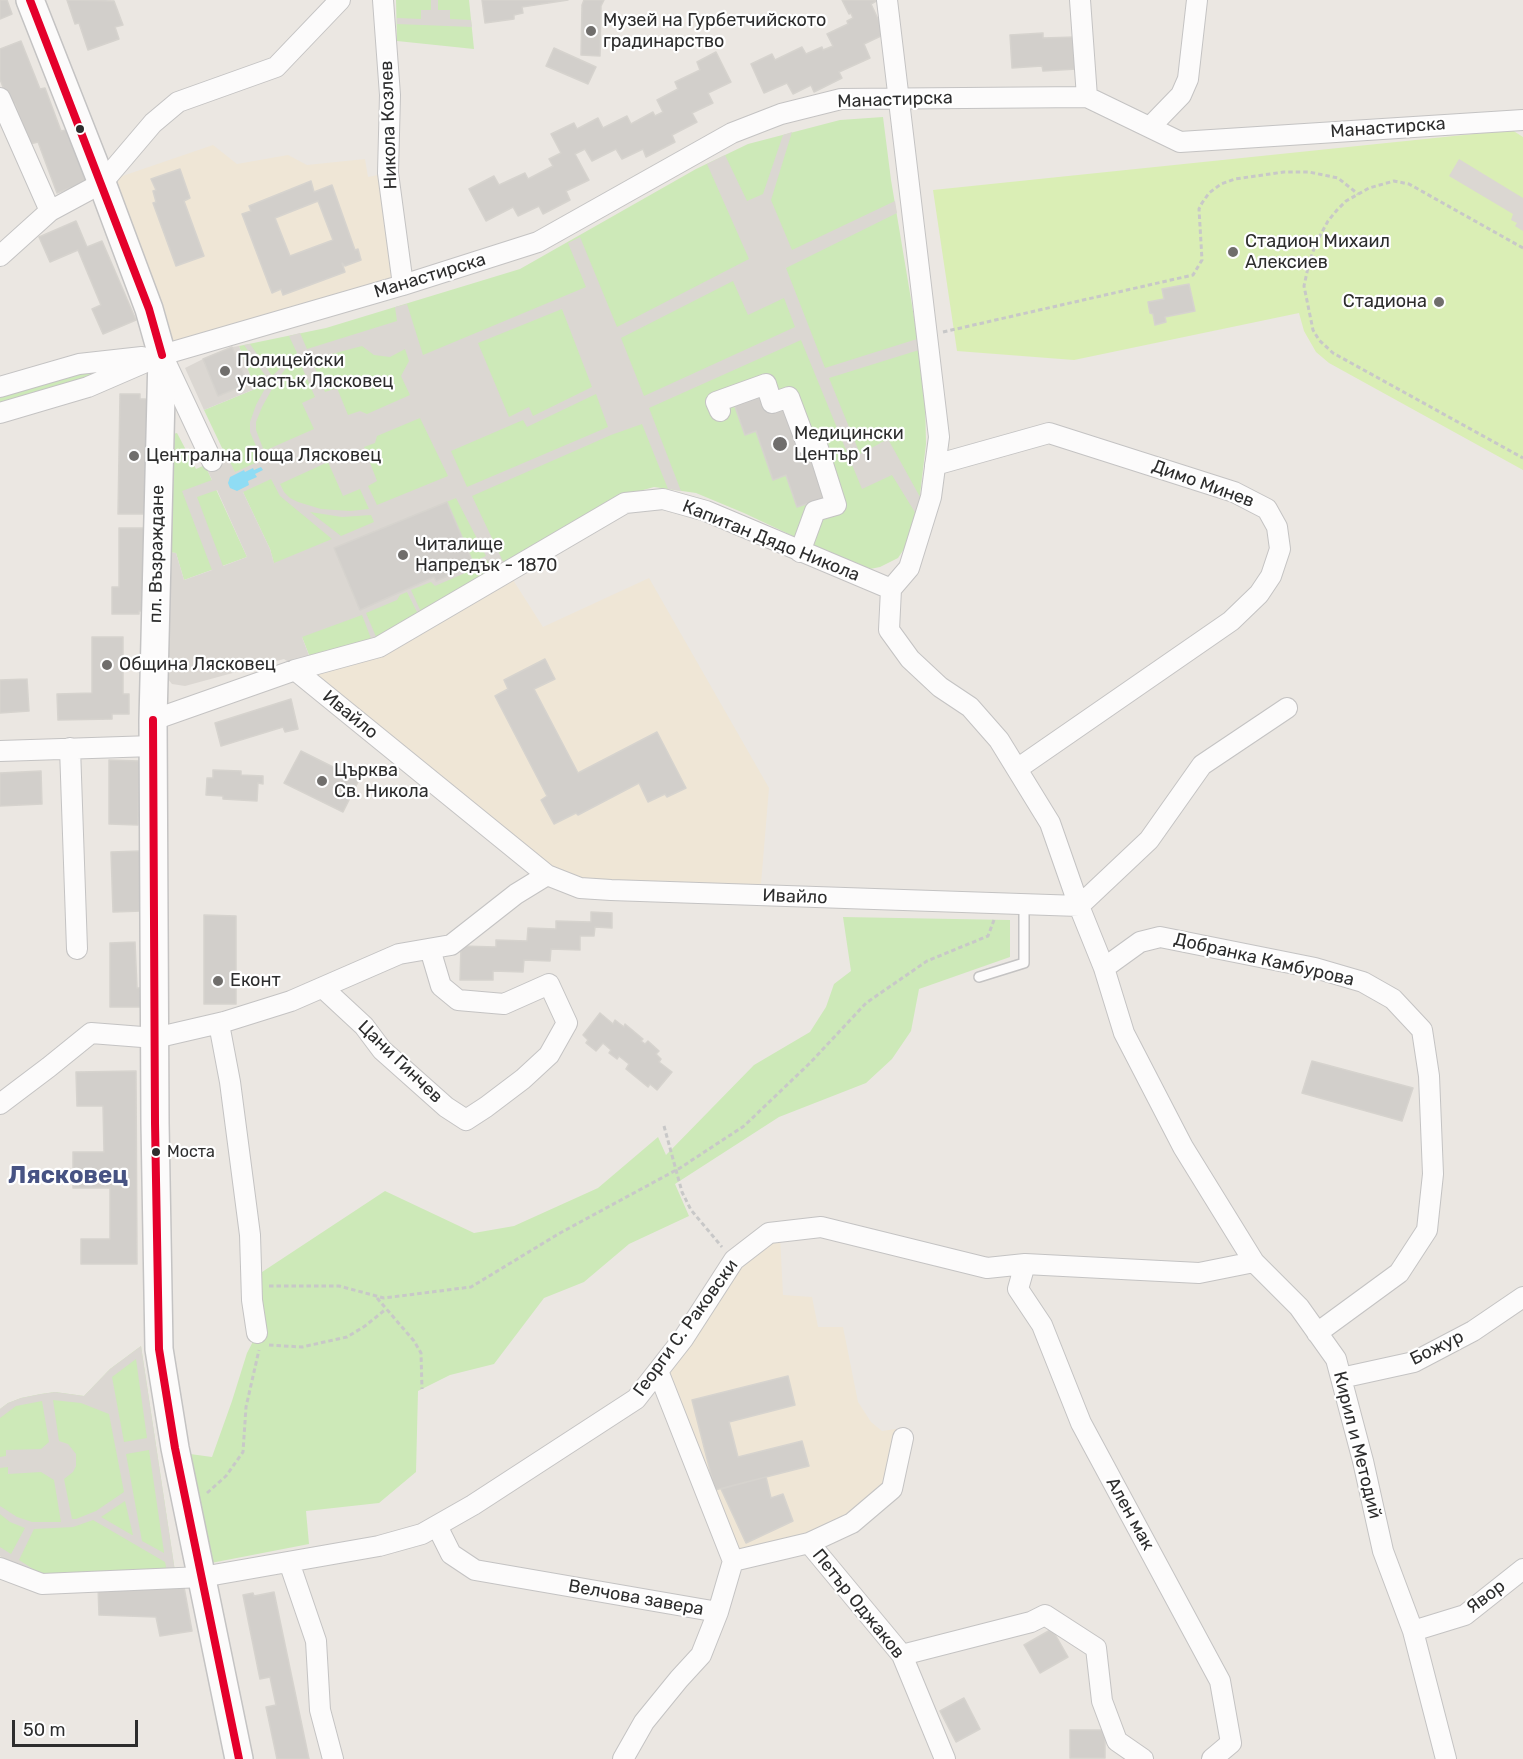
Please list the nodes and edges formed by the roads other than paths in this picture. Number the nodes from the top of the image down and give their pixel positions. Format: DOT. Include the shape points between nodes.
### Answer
graph roads {
  1 [pos="30,0"];
  2 [pos="340,0"];
  3 [pos="383,0"];
  4 [pos="886,0"];
  5 [pos="1080,0"];
  6 [pos="1197,0"];
  7 [pos="0,98"];
  8 [pos="898,98"];
  9 [pos="1087,98"];
  10 [pos="1523,120"];
  11 [pos="1150,127"];
  12 [pos="102,183"];
  13 [pos="50,211"];
  14 [pos="0,256"];
  15 [pos="403,285"];
  16 [pos="162,355"];
  17 [pos="0,387"];
  18 [pos="720,411"];
  19 [pos="0,413"];
  20 [pos="212,461"];
  21 [pos="936,465"];
  22 [pos="800,552"];
  23 [pos="891,590"];
  24 [pos="295,670"];
  25 [pos="1287,708"];
  26 [pos="153,733"];
  27 [pos="70,748"];
  28 [pos="0,751"];
  29 [pos="1017,770"];
  30 [pos="547,875"];
  31 [pos="1024,904"];
  32 [pos="1079,906"];
  33 [pos="76,949"];
  34 [pos="430,949"];
  35 [pos="1104,968"];
  36 [pos="979,978"];
  37 [pos="323,988"];
  38 [pos="219,1024"];
  39 [pos="155,1038"];
  40 [pos="0,1104"];
  41 [pos="1254,1262"];
  42 [pos="1025,1264"];
  43 [pos="1520,1305"];
  44 [pos="257,1333"];
  45 [pos="1317,1333"];
  46 [pos="657,1371"];
  47 [pos="1341,1378"];
  48 [pos="903,1438"];
  49 [pos="437,1526"];
  50 [pos="809,1543"];
  51 [pos="733,1561"];
  52 [pos="290,1562"];
  53 [pos="0,1568"];
  54 [pos="1523,1569"];
  55 [pos="202,1577"];
  56 [pos="718,1612"];
  57 [pos="1413,1631"];
  58 [pos="902,1655"];
  59 [pos="239,1759"];
  60 [pos="333,1759"];
  61 [pos="623,1759"];
  62 [pos="945,1759"];
  63 [pos="1143,1759"];
  64 [pos="1212,1759"];
  65 [pos="1446,1759"];
  1 -- 12 [label="street, пл. Възраждане"];
  2 -- 12 [label="street" via="276,67 178,102 153,123"];
  3 -- 15 [label="street, Никола Козлев" via="390,95 388,173"];
  4 -- 8 [label="street"];
  5 -- 9 [label="street"];
  6 -- 11 [label="street" via="1188,79 1181,95"];
  7 -- 13 [label="street"];
  8 -- 9 [label="street, Манастирска"];
  8 -- 15 [label="street, Манастирска" via="841,99 781,114 732,134 538,242"];
  8 -- 21 [label="street" via="939,437"];
  9 -- 11 [label="street, Манастирска"];
  10 -- 11 [label="street, Манастирска" via="1180,141"];
  12 -- 13 [label="street"];
  12 -- 16 [label="street, пл. Възраждане"];
  13 -- 14 [label="street"];
  15 -- 16 [label="street, Манастирска"];
  16 -- 17 [label="street" via="79,364"];
  16 -- 19 [label="street" via="88,387"];
  16 -- 20 [label="street"];
  16 -- 26 [label="street, пл. Възраждане"];
  18 -- 22 [label="street" via="716,402 766,384 772,403 789,397 807,445 816,442 836,505 815,512"];
  21 -- 23 [label="street" via="931,497 909,568"];
  21 -- 29 [label="street, Димо Минев" via="1049,433 1234,492 1267,509 1277,527 1280,549 1271,576 1231,621"];
  22 -- 23 [label="street, Капитан Дядо Никола"];
  22 -- 24 [label="street, Капитан Дядо Никола" via="706,511 663,499 625,503 379,646"];
  23 -- 29 [label="street" via="889,630 910,659 940,687 970,707 999,740"];
  24 -- 26 [label="street"];
  24 -- 30 [label="street, Ивайло"];
  25 -- 32 [label="street" via="1202,765 1149,840"];
  26 -- 27 [label="street"];
  26 -- 39 [label="street, пл. Възраждане"];
  27 -- 28 [label="street"];
  27 -- 33 [label="street"];
  29 -- 32 [label="street" via="1050,823"];
  30 -- 31 [label="street, Ивайло" via="580,888 611,890"];
  30 -- 34 [label="street" via="451,945"];
  31 -- 32 [label="street, Ивайло"];
  31 -- 36 [label="lane" via="1024,963"];
  32 -- 35 [label="street, Кирил и Методий"];
  34 -- 37 [label="street" via="399,954"];
  34 -- 37 [label="street, Цани Гинчев" via="441,986 458,1000 504,1004 549,984 567,1023 549,1055 466,1120 382,1050 364,1026"];
  35 -- 41 [label="street, Кирил и Методий" via="1124,1033 1183,1147"];
  35 -- 45 [label="street, Добранка Камбурова" via="1140,942 1160,937 1316,968 1363,982 1393,999 1422,1030 1429,1076 1433,1174 1427,1230 1399,1273"];
  37 -- 38 [label="street"];
  38 -- 39 [label="street"];
  38 -- 44 [label="street" via="250,1235"];
  39 -- 40 [label="street" via="91,1033"];
  39 -- 55 [label="street, пл. Възраждане" via="159,1349"];
  41 -- 42 [label="street, Георги С. Раковски" via="1199,1273"];
  41 -- 45 [label="street, Кирил и Методий" via="1299,1307"];
  42 -- 46 [label="street, Георги С. Раковски" via="987,1268 822,1227 769,1233 734,1260 683,1339"];
  42 -- 64 [label="street, Ален мак" via="1018,1289 1042,1325 1081,1423 1220,1681 1231,1743"];
  43 -- 47 [label="street, Божур" via="1413,1362"];
  45 -- 47 [label="street, Кирил и Методий" via="1336,1359"];
  46 -- 49 [label="street, Георги С. Раковски" via="636,1399"];
  46 -- 51 [label="street"];
  47 -- 57 [label="street, Кирил и Методий" via="1383,1551"];
  48 -- 50 [label="street" via="892,1489 852,1523"];
  49 -- 52 [label="street, Георги С. Раковски" via="379,1546"];
  49 -- 56 [label="street, Велчова завера" via="451,1554 475,1570"];
  50 -- 51 [label="street, Петър Оджаков"];
  50 -- 58 [label="street, Петър Оджаков"];
  51 -- 56 [label="street"];
  52 -- 55 [label="street, Георги С. Раковски"];
  52 -- 60 [label="street" via="316,1641 320,1710"];
  53 -- 55 [label="street, Георги С. Раковски" via="42,1584"];
  54 -- 57 [label="street, Явор" via="1464,1615"];
  55 -- 59 [label="street, пл. Възраждане"];
  56 -- 61 [label="street, Велчова завера" via="701,1655 644,1722"];
  57 -- 65 [label="street, Кирил и Методий"];
  58 -- 62 [label="street, Петър Оджаков"];
  58 -- 63 [label="street" via="1045,1615 1095,1648 1102,1701 1117,1741"];
}
